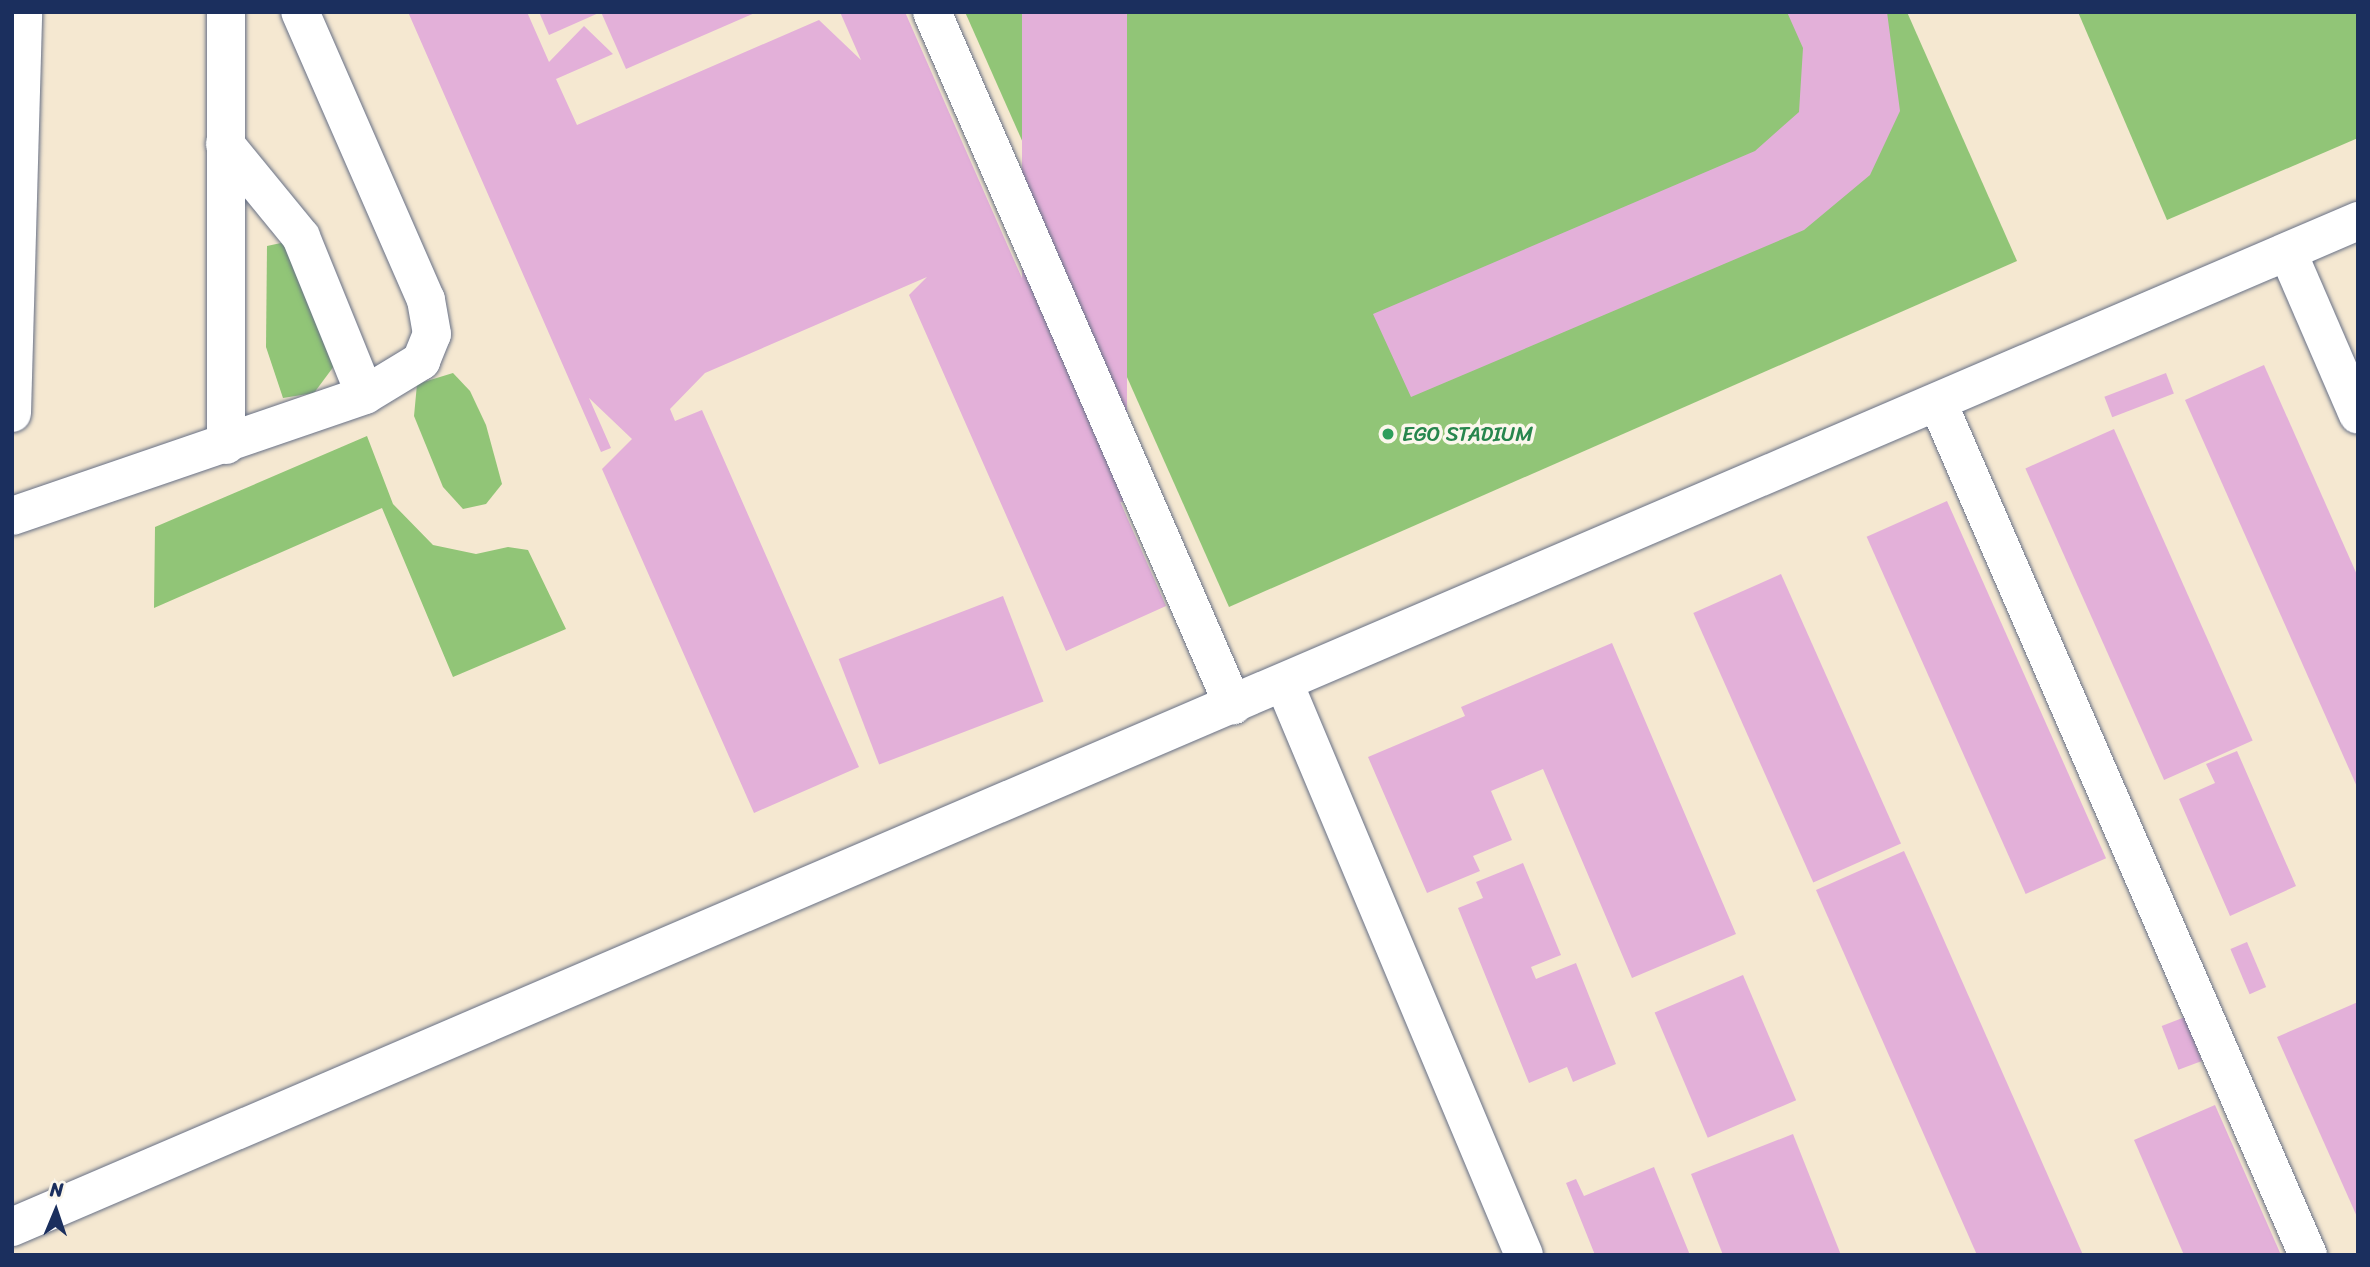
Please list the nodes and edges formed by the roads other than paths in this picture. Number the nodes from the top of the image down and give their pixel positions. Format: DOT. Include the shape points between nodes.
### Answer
graph roads {
  1 [pos="23,12"];
  2 [pos="226,12"];
  3 [pos="300,12"];
  4 [pos="932,12"];
  5 [pos="225,144"];
  6 [pos="2358,221"];
  7 [pos="2288,253"];
  8 [pos="365,395"];
  9 [pos="1938,403"];
  10 [pos="12,413"];
  11 [pos="2358,415"];
  12 [pos="226,445"];
  13 [pos="12,516"];
  14 [pos="1284,683"];
  15 [pos="1233,705"];
  16 [pos="12,1227"];
  17 [pos="1524,1255"];
  18 [pos="2308,1255"];
  1 -- 10 [label="street"];
  2 -- 5 [label="street"];
  3 -- 8 [label="street" via="426,300 432,334 421,361"];
  4 -- 15 [label="street"];
  5 -- 8 [label="street" via="301,237"];
  5 -- 12 [label="street"];
  6 -- 7 [label="street"];
  7 -- 9 [label="street"];
  7 -- 11 [label="street"];
  8 -- 12 [label="street"];
  9 -- 14 [label="street"];
  9 -- 18 [label="street"];
  12 -- 13 [label="street"];
  14 -- 15 [label="street"];
  14 -- 17 [label="street"];
  15 -- 16 [label="street"];
}
